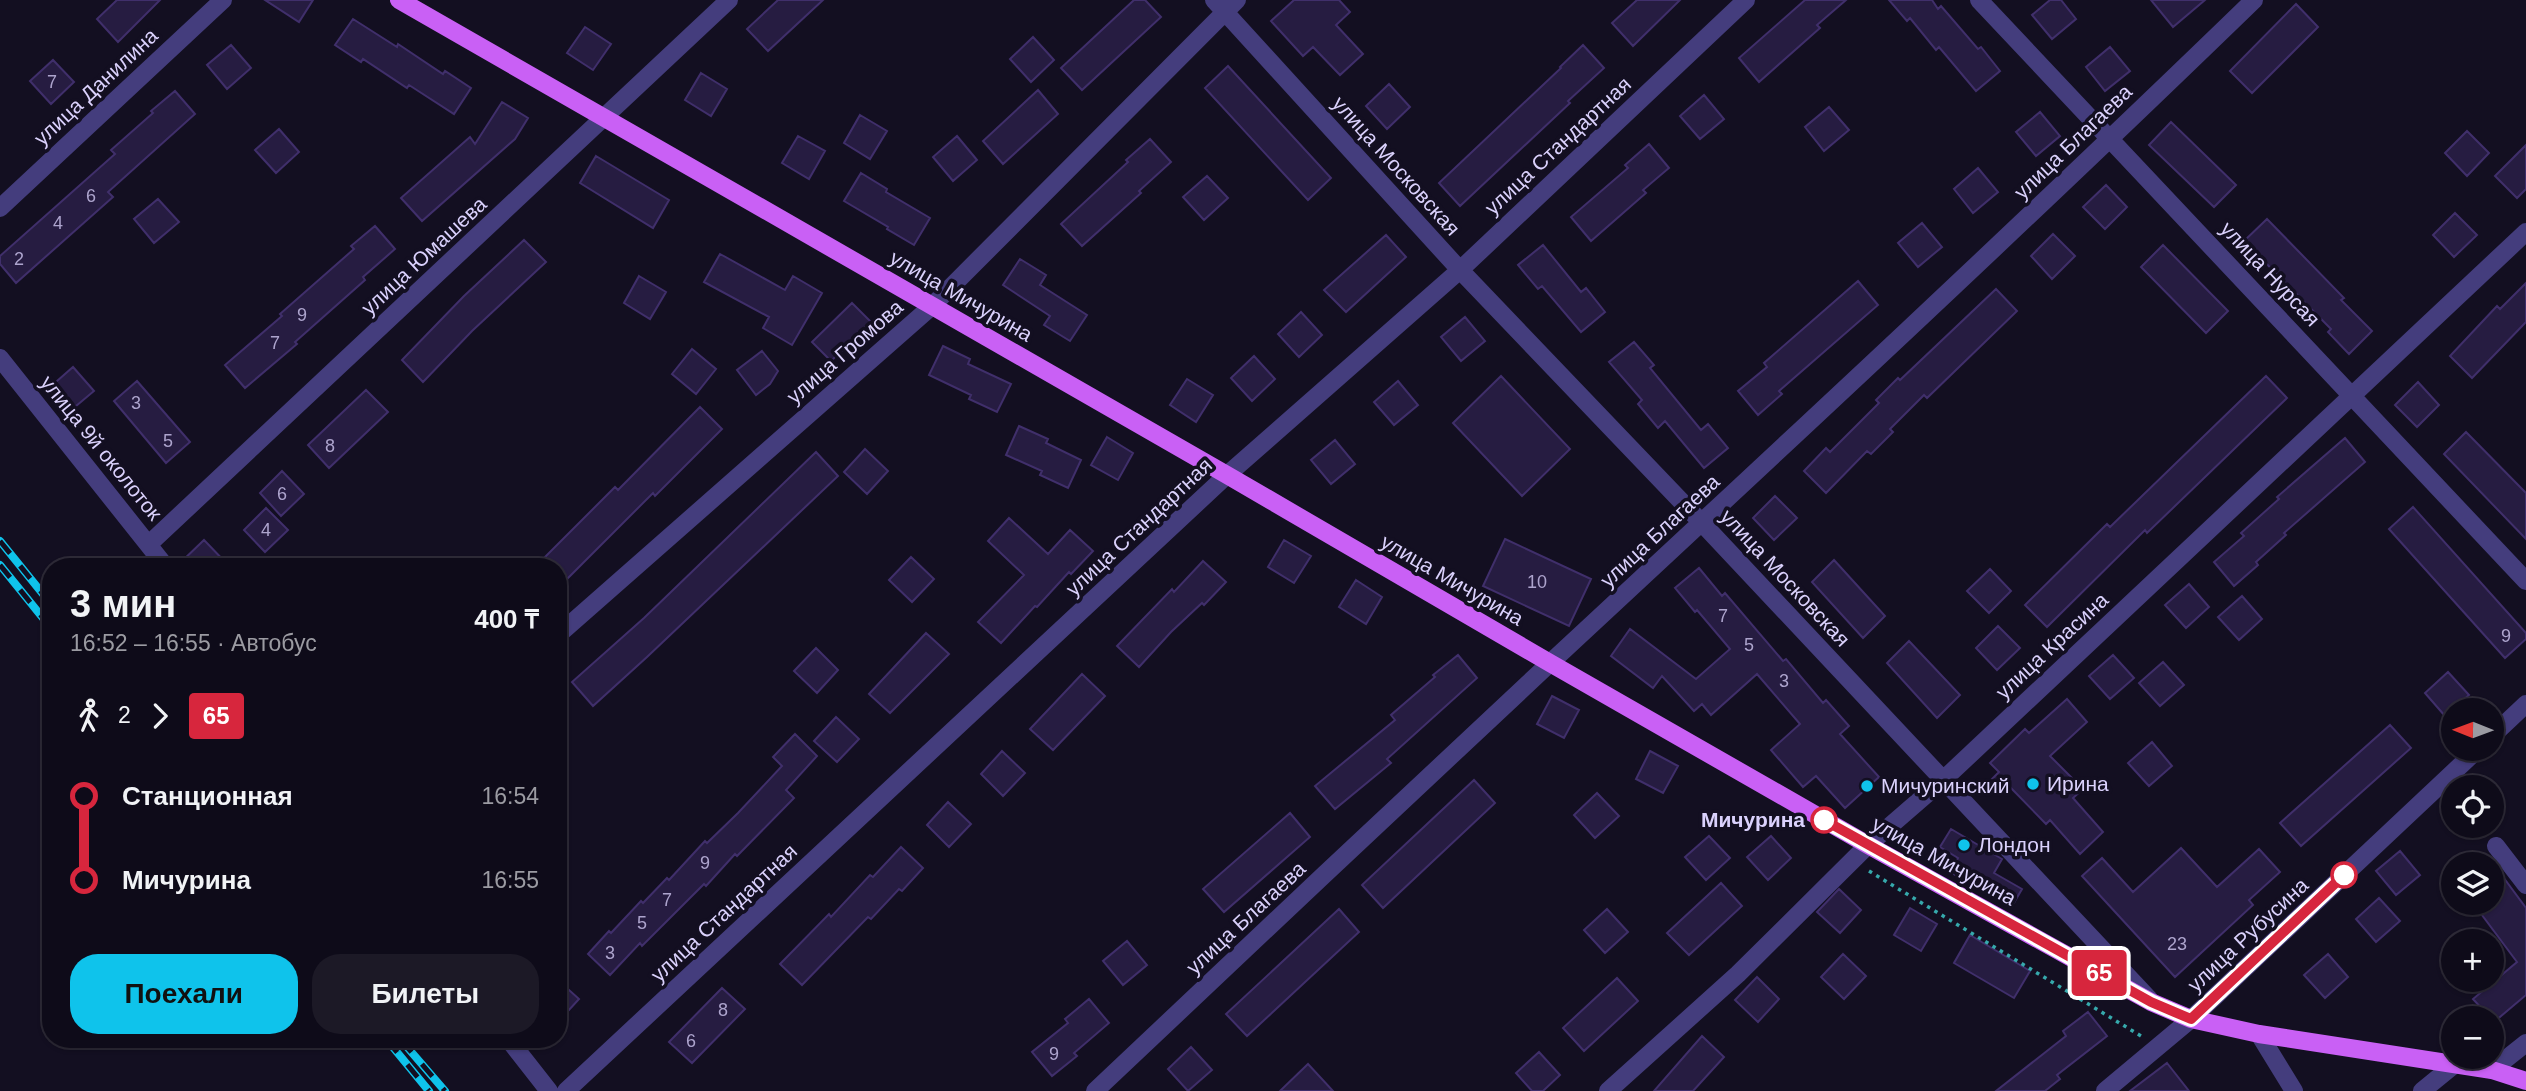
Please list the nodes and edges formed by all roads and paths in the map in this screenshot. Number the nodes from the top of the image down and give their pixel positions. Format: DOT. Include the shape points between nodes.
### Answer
graph roads {
  1 [pos="223,0"];
  2 [pos="399,0"];
  3 [pos="729,0"];
  4 [pos="1746,0"];
  5 [pos="1979,0"];
  6 [pos="2254,0"];
  7 [pos="1226,4"];
  8 [pos="605,118"];
  9 [pos="2110,139"];
  10 [pos="0,208"];
  11 [pos="2526,232"];
  12 [pos="1460,270"];
  13 [pos="932,306"];
  14 [pos="0,358"];
  15 [pos="2353,395"];
  16 [pos="1227,475"];
  17 [pos="1702,523"];
  18 [pos="149,544"];
  19 [pos="159,558"];
  20 [pos="2526,581"];
  21 [pos="567,627"];
  22 [pos="1550,663"];
  23 [pos="2526,704"];
  24 [pos="2504,725"];
  25 [pos="2465,761"];
  26 [pos="1943,780"];
  27 [pos="1868,845"];
  28 [pos="2496,846"];
  29 [pos="1852,861"];
  30 [pos="2526,885"];
  31 [pos="2151,1002"];
  32 [pos="2191,1019"];
  33 [pos="2259,1034"];
  34 [pos="2526,1043"];
  35 [pos="2158,1046"];
  36 [pos="515,1048"];
  37 [pos="2441,1062"];
  38 [pos="2449,1069"];
  39 [pos="2486,1069"];
  40 [pos="2492,1070"];
  41 [pos="2526,1082"];
  42 [pos="549,1091"];
  43 [pos="566,1091"];
  44 [pos="1095,1091"];
  45 [pos="1608,1091"];
  46 [pos="2105,1091"];
  47 [pos="2294,1091"];
  48 [pos="2422,1091"];
  1 -- 10 [label="street, улица Данилина"];
  2 -- 8 [label="main road, улица Мичурина"];
  3 -- 8 [label="street, улица Юмашева"];
  4 -- 12 [label="street, улица Стандартная"];
  5 -- 9 [label="street, улица Нурсая"];
  6 -- 9 [label="street, улица Благаева"];
  7 -- 12 [label="street, улица Московская"];
  7 -- 13 [label="street, улица Громова"];
  8 -- 13 [label="main road, улица Мичурина"];
  8 -- 18 [label="street, улица Юмашева"];
  9 -- 15 [label="street, улица Нурсая"];
  9 -- 17 [label="street, улица Благаева"];
  11 -- 15 [label="street, улица Красина"];
  12 -- 16 [label="street, улица Стандартная"];
  12 -- 17 [label="street, улица Московская"];
  13 -- 16 [label="main road, улица Мичурина"];
  13 -- 21 [label="street, улица Громова"];
  14 -- 18 [label="street, улица 9й околоток"];
  15 -- 20 [label="street, улица Нурсая"];
  15 -- 26 [label="street, улица Красина"];
  16 -- 22 [label="main road, улица Мичурина"];
  16 -- 43 [label="street, улица Стандартная"];
  17 -- 22 [label="street, улица Благаева"];
  17 -- 26 [label="street, улица Московская"];
  18 -- 19 [label="street, улица 9й околоток"];
  22 -- 27 [label="main road, улица Мичурина"];
  22 -- 44 [label="street, улица Благаева"];
  23 -- 24 [label="street"];
  25 -- 32 [label="street, улица Рубусина"];
  26 -- 27 [label="street, улица Красина"];
  26 -- 31 [label="street, улица Московская"];
  27 -- 29 [label="street, улица Красина"];
  27 -- 31 [label="main road, улица Мичурина"];
  28 -- 30 [label="street"];
  29 -- 35 [label="path"];
  29 -- 45 [label="street, улица Красина" via="1738,974"];
  31 -- 32 [label="main road, улица Мичурина"];
  32 -- 33 [label="main road, улица Мичурина"];
  32 -- 35 [label="street, улица Рубусина"];
  33 -- 37 [label="main road, улица Мичурина"];
  33 -- 47 [label="street"];
  34 -- 40 [label="street"];
  35 -- 46 [label="street, улица Рубусина"];
  36 -- 42 [label="street"];
  38 -- 48 [label="street"];
  39 -- 40 [label="main road, улица Мичурина"];
  40 -- 41 [label="main road, улица Мичурина"];
}
